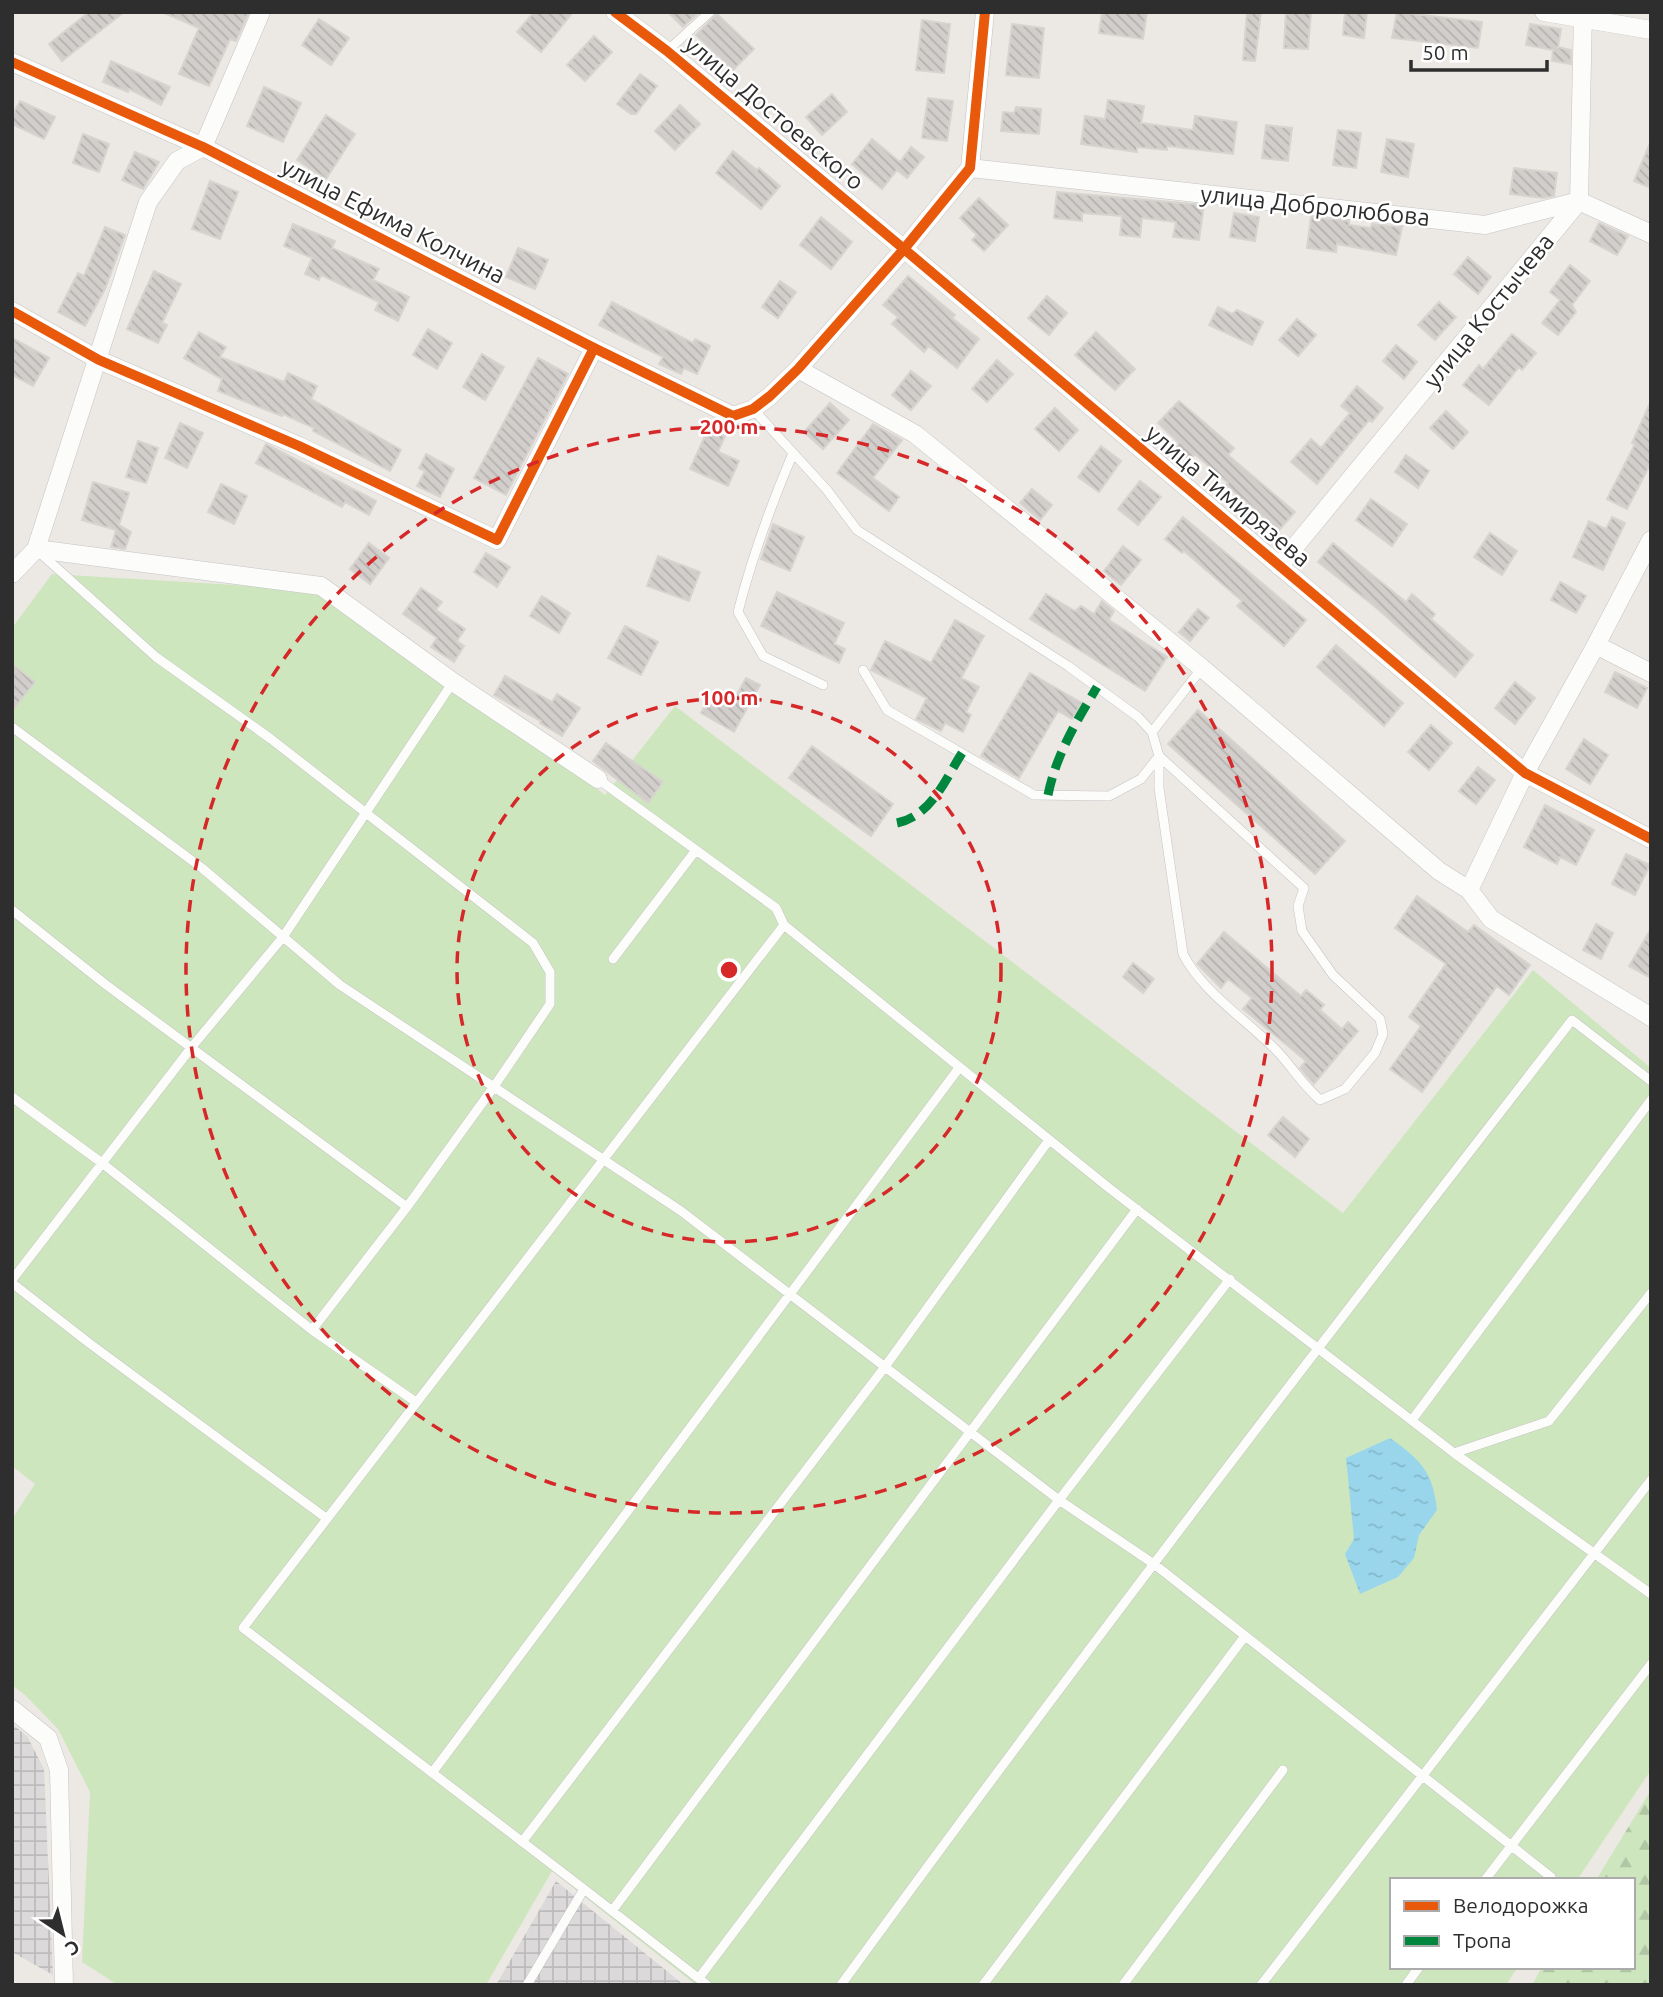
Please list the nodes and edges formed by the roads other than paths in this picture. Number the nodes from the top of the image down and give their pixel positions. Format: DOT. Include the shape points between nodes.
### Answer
graph roads {
  1 [pos="261,12"];
  2 [pos="615,12"];
  3 [pos="710,12"];
  4 [pos="985,12"];
  5 [pos="1544,12"];
  6 [pos="1582,15"];
  7 [pos="1651,30"];
  8 [pos="667,51"];
  9 [pos="12,62"];
  10 [pos="203,147"];
  11 [pos="970,168"];
  12 [pos="1579,201"];
  13 [pos="1651,234"];
  14 [pos="904,249"];
  15 [pos="12,311"];
  16 [pos="594,348"];
  17 [pos="99,360"];
  18 [pos="798,369"];
  19 [pos="752,409"];
  20 [pos="793,453"];
  21 [pos="1651,540"];
  22 [pos="36,549"];
  23 [pos="1279,566"];
  24 [pos="12,574"];
  25 [pos="1597,645"];
  26 [pos="1202,668"];
  27 [pos="863,670"];
  28 [pos="1651,673"];
  29 [pos="453,682"];
  30 [pos="823,685"];
  31 [pos="12,726"];
  32 [pos="1152,732"];
  33 [pos="1159,756"];
  34 [pos="1525,774"];
  35 [pos="598,779"];
  36 [pos="365,812"];
  37 [pos="1651,839"];
  38 [pos="696,850"];
  39 [pos="1469,890"];
  40 [pos="12,910"];
  41 [pos="784,925"];
  42 [pos="283,937"];
  43 [pos="613,959"];
  44 [pos="1651,1017"];
  45 [pos="191,1048"];
  46 [pos="959,1068"];
  47 [pos="1651,1081"];
  48 [pos="494,1088"];
  49 [pos="12,1097"];
  50 [pos="1651,1100"];
  51 [pos="1049,1140"];
  52 [pos="603,1160"];
  53 [pos="102,1163"];
  54 [pos="407,1207"];
  55 [pos="1137,1209"];
  56 [pos="1230,1279"];
  57 [pos="12,1281"];
  58 [pos="1651,1293"];
  59 [pos="789,1295"];
  60 [pos="312,1330"];
  61 [pos="1318,1347"];
  62 [pos="884,1368"];
  63 [pos="416,1402"];
  64 [pos="1412,1420"];
  65 [pos="970,1433"];
  66 [pos="1454,1453"];
  67 [pos="1651,1480"];
  68 [pos="1059,1500"];
  69 [pos="326,1518"];
  70 [pos="1595,1552"];
  71 [pos="1154,1564"];
  72 [pos="1651,1594"];
  73 [pos="1245,1636"];
  74 [pos="1651,1664"];
  75 [pos="12,1709"];
  76 [pos="1283,1770"];
  77 [pos="432,1773"];
  78 [pos="1423,1775"];
  79 [pos="522,1842"];
  80 [pos="1511,1845"];
  81 [pos="1551,1877"];
  82 [pos="1486,1878"];
  83 [pos="584,1889"];
  84 [pos="612,1911"];
  85 [pos="1418,1969"];
  86 [pos="703,1982"];
  87 [pos="64,1985"];
  88 [pos="527,1985"];
  89 [pos="841,1985"];
  90 [pos="983,1985"];
  91 [pos="1123,1985"];
  92 [pos="1261,1985"];
  93 [pos="1406,1985"];
  1 -- 10 [label="street"];
  2 -- 8 [label="street, улица Достоевского"];
  3 -- 8 [label="lane"];
  4 -- 11 [label="street"];
  5 -- 6 [label="street"];
  6 -- 7 [label="street"];
  6 -- 12 [label="street"];
  8 -- 14 [label="street, улица Достоевского"];
  9 -- 10 [label="street, улица Ефима Колчина"];
  10 -- 16 [label="street, улица Ефима Колчина"];
  10 -- 17 [label="street" via="177,161 148,202"];
  11 -- 12 [label="street, улица Добролюбова" via="1485,225"];
  11 -- 14 [label="street"];
  12 -- 13 [label="street"];
  12 -- 23 [label="street, улица Костычева"];
  14 -- 18 [label="street"];
  14 -- 23 [label="street, улица Тимирязева"];
  15 -- 17 [label="street"];
  16 -- 17 [label="street" via="497,540 299,446"];
  16 -- 19 [label="street, улица Ефима Колчина" via="733,416"];
  17 -- 22 [label="street"];
  18 -- 19 [label="street"];
  18 -- 26 [label="street" via="915,434"];
  19 -- 20 [label="lane"];
  20 -- 30 [label="lane" via="749,569 738,612 763,656"];
  20 -- 32 [label="lane" via="857,530 1068,666"];
  21 -- 25 [label="street"];
  22 -- 24 [label="street"];
  22 -- 29 [label="street" via="321,586"];
  22 -- 36 [label="lane" via="156,657"];
  23 -- 34 [label="street, улица Тимирязева"];
  25 -- 28 [label="street"];
  25 -- 34 [label="street"];
  26 -- 32 [label="lane"];
  26 -- 39 [label="street" via="1439,871"];
  27 -- 33 [label="lane" via="887,710 1034,795 1109,796 1140,779"];
  29 -- 35 [label="street"];
  29 -- 36 [label="lane"];
  31 -- 42 [label="lane" via="202,868"];
  32 -- 33 [label="lane"];
  33 -- 33 [label="lane" via="1304,887 1298,906 1301,931 1333,975 1380,1018 1382,1034 1375,1053 1345,1089 1320,1100 1193,972 1183,954 1159,788"];
  34 -- 37 [label="street, улица Тимирязева"];
  34 -- 39 [label="street"];
  35 -- 38 [label="lane"];
  36 -- 42 [label="lane"];
  36 -- 48 [label="lane" via="533,943 550,972 550,1004"];
  38 -- 41 [label="lane" via="776,908"];
  38 -- 43 [label="lane"];
  39 -- 44 [label="street" via="1491,919"];
  40 -- 45 [label="lane"];
  41 -- 46 [label="lane"];
  41 -- 52 [label="lane"];
  42 -- 45 [label="lane"];
  42 -- 48 [label="lane" via="340,985"];
  45 -- 53 [label="lane"];
  45 -- 54 [label="lane"];
  46 -- 51 [label="lane"];
  46 -- 59 [label="lane"];
  47 -- 61 [label="lane" via="1572,1020"];
  48 -- 52 [label="lane"];
  48 -- 54 [label="lane"];
  49 -- 53 [label="lane"];
  50 -- 64 [label="lane"];
  51 -- 55 [label="lane"];
  51 -- 62 [label="lane"];
  52 -- 59 [label="lane" via="681,1211"];
  52 -- 63 [label="lane"];
  53 -- 57 [label="lane"];
  53 -- 60 [label="lane"];
  54 -- 60 [label="lane"];
  55 -- 56 [label="lane"];
  55 -- 65 [label="lane"];
  56 -- 61 [label="lane"];
  56 -- 68 [label="lane"];
  57 -- 69 [label="lane"];
  58 -- 66 [label="lane" via="1549,1421"];
  59 -- 62 [label="lane"];
  59 -- 77 [label="lane"];
  60 -- 63 [label="lane"];
  61 -- 64 [label="lane"];
  61 -- 71 [label="lane"];
  62 -- 65 [label="lane"];
  62 -- 79 [label="lane"];
  63 -- 69 [label="lane"];
  64 -- 66 [label="lane"];
  65 -- 68 [label="lane"];
  65 -- 84 [label="lane"];
  66 -- 70 [label="lane"];
  67 -- 70 [label="lane"];
  68 -- 71 [label="lane"];
  68 -- 86 [label="lane"];
  69 -- 77 [label="lane" via="243,1628"];
  70 -- 72 [label="lane"];
  70 -- 78 [label="lane"];
  71 -- 73 [label="lane"];
  71 -- 89 [label="lane"];
  73 -- 78 [label="lane"];
  73 -- 90 [label="lane"];
  74 -- 80 [label="lane"];
  75 -- 87 [label="street" via="48,1738 59,1770"];
  76 -- 91 [label="lane"];
  77 -- 79 [label="lane"];
  78 -- 80 [label="lane"];
  78 -- 92 [label="lane"];
  79 -- 83 [label="lane"];
  80 -- 81 [label="lane"];
  80 -- 82 [label="lane"];
  83 -- 84 [label="lane"];
  83 -- 88 [label="lane"];
  84 -- 86 [label="lane"];
  85 -- 93 [label="lane"];
}
